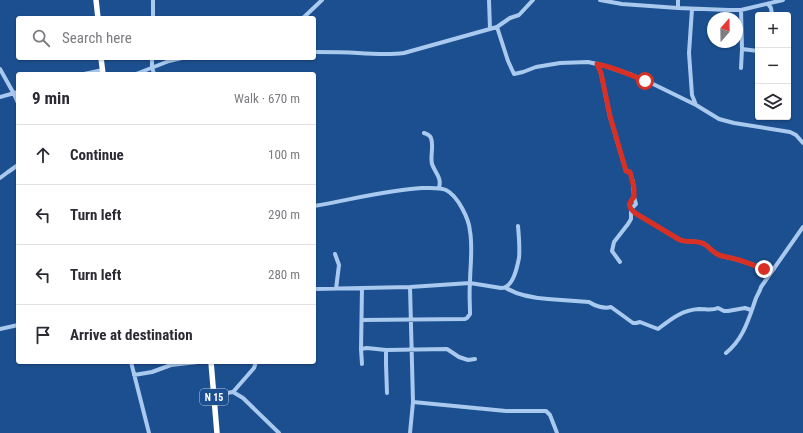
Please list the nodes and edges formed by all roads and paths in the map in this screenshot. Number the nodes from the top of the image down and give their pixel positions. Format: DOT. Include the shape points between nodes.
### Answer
graph roads {
  1 [pos="96,0"];
  2 [pos="153,0"];
  3 [pos="322,0"];
  4 [pos="489,0"];
  5 [pos="533,0"];
  6 [pos="600,0"];
  7 [pos="678,0"];
  8 [pos="783,0"];
  9 [pos="768,4"];
  10 [pos="678,8"];
  11 [pos="692,9"];
  12 [pos="741,10"];
  13 [pos="772,12"];
  14 [pos="98,16"];
  15 [pos="153,16"];
  16 [pos="305,16"];
  17 [pos="496,27"];
  18 [pos="490,29"];
  19 [pos="742,49"];
  20 [pos="755,51"];
  21 [pos="316,52"];
  22 [pos="101,60"];
  23 [pos="152,60"];
  24 [pos="173,60"];
  25 [pos="597,64"];
  26 [pos="152,67"];
  27 [pos="741,68"];
  28 [pos="0,69"];
  29 [pos="103,72"];
  30 [pos="141,72"];
  31 [pos="153,72"];
  32 [pos="16,93"];
  33 [pos="0,97"];
  34 [pos="696,105"];
  35 [pos="424,133"];
  36 [pos="803,143"];
  37 [pos="16,166"];
  38 [pos="0,178"];
  39 [pos="439,188"];
  40 [pos="316,206"];
  41 [pos="631,209"];
  42 [pos="518,226"];
  43 [pos="803,227"];
  44 [pos="335,254"];
  45 [pos="620,262"];
  46 [pos="774,269"];
  47 [pos="470,283"];
  48 [pos="410,287"];
  49 [pos="362,288"];
  50 [pos="506,288"];
  51 [pos="316,289"];
  52 [pos="336,289"];
  53 [pos="752,310"];
  54 [pos="411,319"];
  55 [pos="362,320"];
  56 [pos="16,326"];
  57 [pos="0,330"];
  58 [pos="361,347"];
  59 [pos="386,350"];
  60 [pos="412,350"];
  61 [pos="726,353"];
  62 [pos="475,359"];
  63 [pos="131,364"];
  64 [pos="180,364"];
  65 [pos="211,364"];
  66 [pos="255,364"];
  67 [pos="362,364"];
  68 [pos="134,375"];
  69 [pos="233,392"];
  70 [pos="387,393"];
  71 [pos="214,395"];
  72 [pos="413,402"];
  73 [pos="149,433"];
  74 [pos="217,433"];
  75 [pos="279,433"];
  76 [pos="410,433"];
  77 [pos="557,433"];
  1 -- 14 [label="highway"];
  2 -- 15 [label="street"];
  3 -- 16 [label="street"];
  4 -- 18 [label="street"];
  5 -- 17 [label="street" via="519,15"];
  6 -- 10 [label="street"];
  7 -- 10 [label="street"];
  8 -- 9 [label="street"];
  9 -- 12 [label="street"];
  9 -- 13 [label="street"];
  10 -- 11 [label="street"];
  11 -- 12 [label="street"];
  11 -- 34 [label="street" via="689,60 692,95"];
  12 -- 19 [label="street"];
  17 -- 18 [label="street"];
  17 -- 25 [label="street" via="514,74 560,62"];
  18 -- 21 [label="street" via="395,54"];
  19 -- 20 [label="street"];
  19 -- 27 [label="street"];
  22 -- 29 [label="highway"];
  23 -- 26 [label="street"];
  24 -- 26 [label="street"];
  25 -- 34 [label="street" via="632,75"];
  25 -- 41 [label="street" via="626,171 630,172 633,182 634,197 629,204"];
  26 -- 30 [label="street"];
  26 -- 31 [label="street"];
  28 -- 32 [label="street"];
  32 -- 33 [label="street"];
  34 -- 36 [label="street" via="719,119 793,133"];
  35 -- 39 [label="street" via="432,139 432,165 440,183"];
  37 -- 38 [label="street"];
  39 -- 40 [label="street" via="416,188"];
  39 -- 47 [label="street" via="447,190 455,198 467,219 472,250"];
  41 -- 45 [label="street" via="631,219 613,246 612,251"];
  41 -- 46 [label="street" via="680,240 702,243 721,256 764,269"];
  42 -- 50 [label="street" via="519,258 515,274"];
  43 -- 46 [label="street"];
  44 -- 52 [label="street" via="339,265"];
  46 -- 53 [label="street" via="761,287"];
  47 -- 48 [label="street"];
  47 -- 50 [label="street"];
  47 -- 54 [label="street" via="470,314 467,318"];
  48 -- 49 [label="street"];
  48 -- 54 [label="street"];
  49 -- 52 [label="street"];
  49 -- 55 [label="street"];
  50 -- 53 [label="street" via="530,297 589,302 604,308 611,307 633,323 640,322 658,329 686,311 718,308 728,312 745,308"];
  51 -- 52 [label="street"];
  53 -- 61 [label="street" via="742,334"];
  54 -- 55 [label="street"];
  54 -- 60 [label="street"];
  55 -- 58 [label="street"];
  56 -- 57 [label="street"];
  58 -- 59 [label="street"];
  58 -- 67 [label="street"];
  59 -- 60 [label="street"];
  59 -- 70 [label="street"];
  60 -- 62 [label="street" via="447,350 468,360"];
  60 -- 72 [label="street"];
  63 -- 68 [label="street"];
  64 -- 68 [label="street"];
  65 -- 71 [label="highway, N 15"];
  66 -- 69 [label="street"];
  68 -- 73 [label="street"];
  69 -- 71 [label="street"];
  69 -- 75 [label="street" via="243,398"];
  71 -- 74 [label="highway, N 15"];
  72 -- 76 [label="street"];
  72 -- 77 [label="street" via="506,411 546,411"];
}
